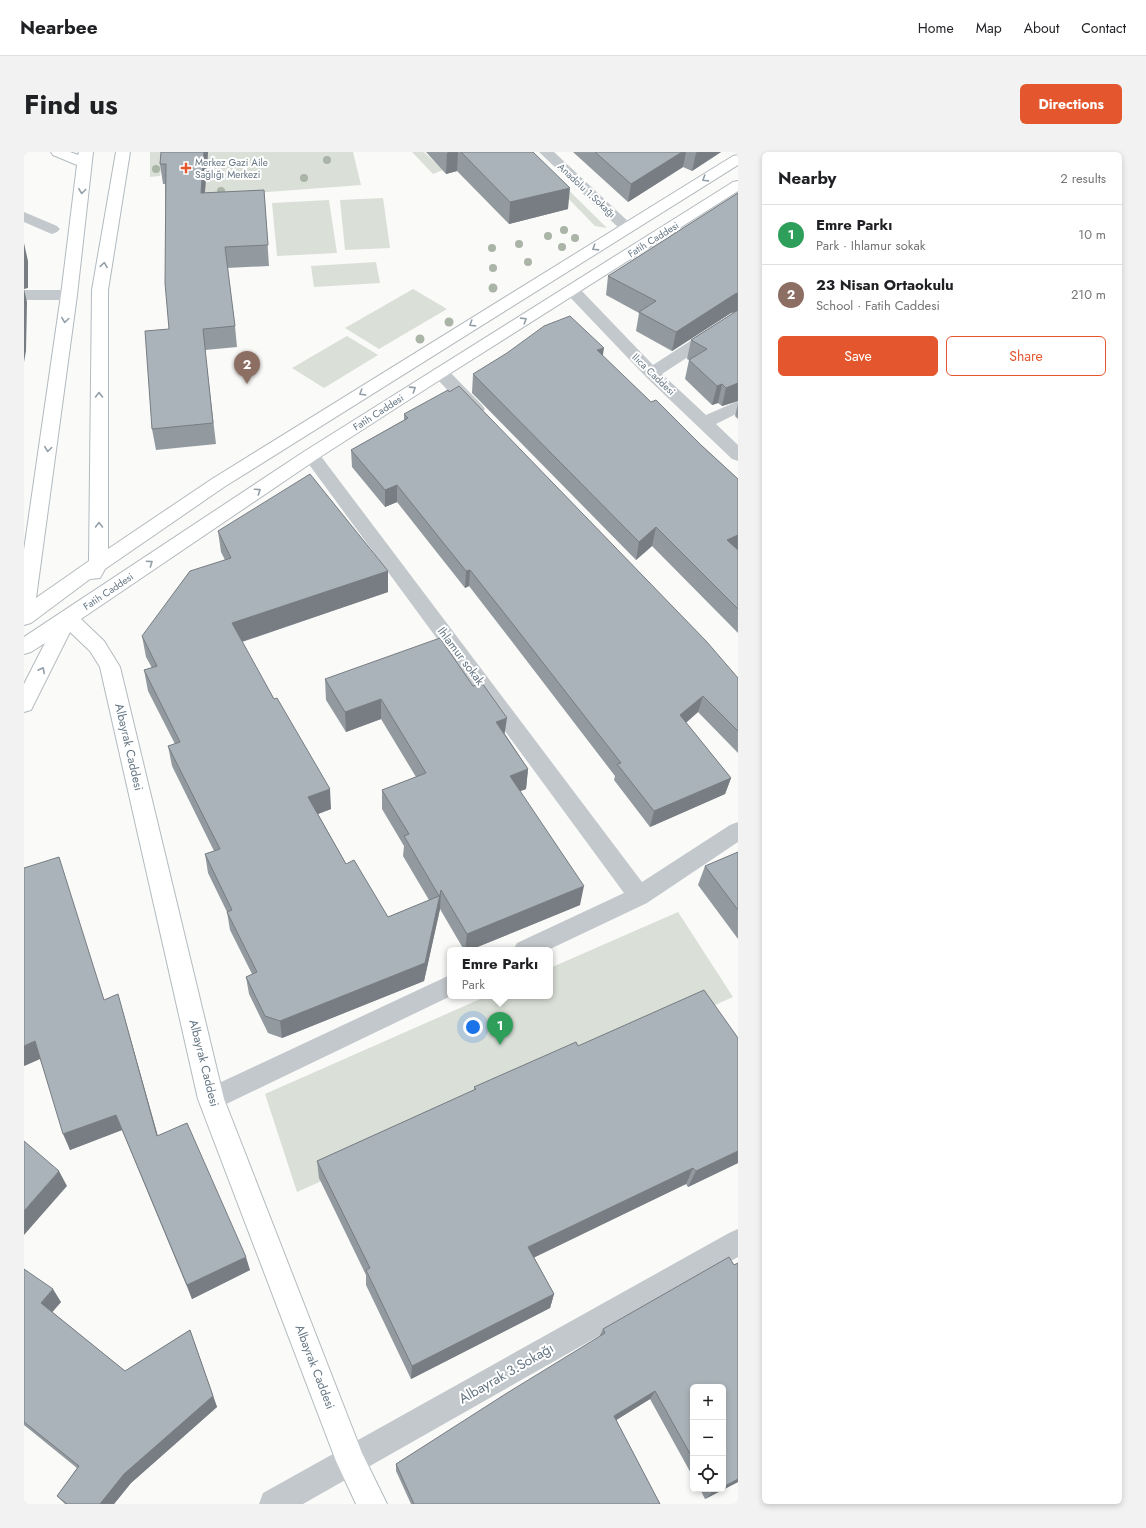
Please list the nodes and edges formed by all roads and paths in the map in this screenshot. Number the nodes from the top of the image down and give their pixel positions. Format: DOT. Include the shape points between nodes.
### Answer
graph roads {
  1 [pos="58,152"];
  2 [pos="123,152"];
  3 [pos="546,152"];
  4 [pos="86,158"];
  5 [pos="738,159"];
  6 [pos="738,185"];
  7 [pos="24,216"];
  8 [pos="627,228"];
  9 [pos="52,229"];
  10 [pos="572,290"];
  11 [pos="24,295"];
  12 [pos="69,295"];
  13 [pos="738,317"];
  14 [pos="440,372"];
  15 [pos="652,373"];
  16 [pos="738,406"];
  17 [pos="705,422"];
  18 [pos="489,424"];
  19 [pos="311,455"];
  20 [pos="738,455"];
  21 [pos="98,564"];
  22 [pos="24,618"];
  23 [pos="67,618"];
  24 [pos="24,647"];
  25 [pos="24,704"];
  26 [pos="738,831"];
  27 [pos="639,896"];
  28 [pos="531,947"];
  29 [pos="447,986"];
  30 [pos="211,1099"];
  31 [pos="738,1242"];
  32 [pos="351,1461"];
  33 [pos="274,1504"];
  34 [pos="372,1504"];
  1 -- 4 [label="main road"];
  21 -- 2 [label="main road, one-way" via="100,290"];
  3 -- 8 [label="street, Anadolu 1.Sokağı"];
  4 -- 12 [label="main road, one-way"];
  5 -- 8 [label="main road, Fatih Caddesi, one-way"];
  6 -- 10 [label="main road, Fatih Caddesi"];
  7 -- 9 [label="street"];
  8 -- 21 [label="main road, Fatih Caddesi, one-way" via="218,483"];
  14 -- 10 [label="main road, Fatih Caddesi, one-way"];
  10 -- 15 [label="street, Ilıca Caddesi"];
  11 -- 12 [label="street"];
  12 -- 22 [label="main road, one-way"];
  13 -- 15 [label="street"];
  14 -- 18 [label="street"];
  19 -- 14 [label="main road, Fatih Caddesi, one-way"];
  15 -- 17 [label="street, Ilıca Caddesi"];
  16 -- 17 [label="street"];
  17 -- 20 [label="street, Ilıca Caddesi"];
  23 -- 19 [label="main road, Fatih Caddesi, one-way"];
  19 -- 27 [label="street, Ihlamur sokak"];
  21 -- 22 [label="main road, Fatih Caddesi"];
  21 -- 23 [label="main road"];
  23 -- 24 [label="main road, Fatih Caddesi"];
  25 -- 23 [label="main road, one-way"];
  23 -- 30 [label="main road, Albayrak Caddesi" via="90,636 110,667"];
  26 -- 27 [label="street"];
  27 -- 28 [label="street"];
  29 -- 30 [label="street"];
  30 -- 32 [label="main road, Albayrak Caddesi"];
  31 -- 32 [label="street, Albayrak 3.Sokağı"];
  32 -- 33 [label="street, Albayrak 3.Sokağı"];
  32 -- 34 [label="main road, Albayrak Caddesi"];
}
